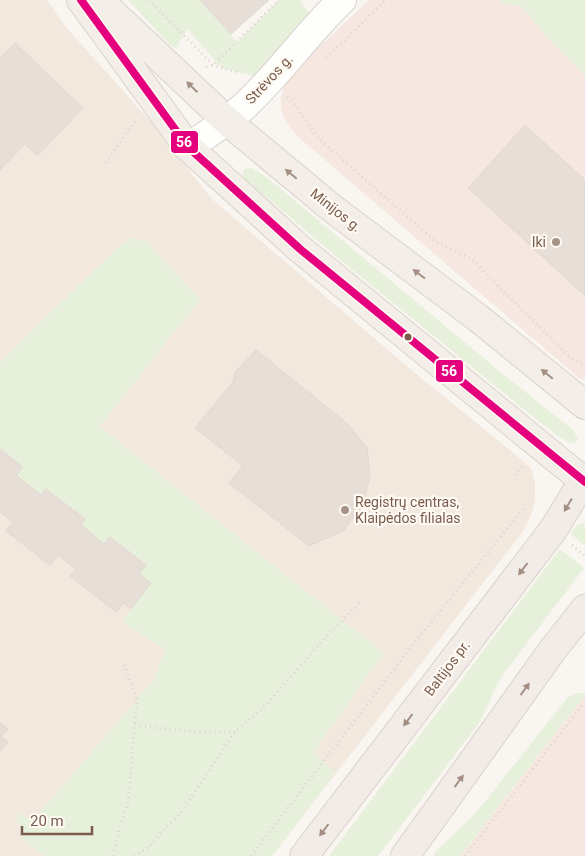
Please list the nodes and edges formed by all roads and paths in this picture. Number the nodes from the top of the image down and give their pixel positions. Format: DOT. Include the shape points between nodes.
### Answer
graph roads {
  1 [pos="80,0"];
  2 [pos="99,0"];
  3 [pos="150,0"];
  4 [pos="342,0"];
  5 [pos="386,0"];
  6 [pos="324,59"];
  7 [pos="278,89"];
  8 [pos="294,92"];
  9 [pos="227,121"];
  10 [pos="188,147"];
  11 [pos="585,365"];
  12 [pos="585,405"];
  13 [pos="584,480"];
  14 [pos="525,507"];
  15 [pos="566,540"];
  16 [pos="585,556"];
  17 [pos="361,601"];
  18 [pos="585,609"];
  19 [pos="124,664"];
  20 [pos="585,702"];
  21 [pos="135,724"];
  22 [pos="235,732"];
  23 [pos="113,856"];
  24 [pos="134,856"];
  25 [pos="251,856"];
  26 [pos="304,856"];
  27 [pos="405,856"];
  28 [pos="465,856"];
  1 -- 10 [label="main road"];
  9 -- 2 [label="main road, Minijos g., one-way"];
  3 -- 7 [label="path" via="213,65"];
  4 -- 7 [label="street, Strėvos g." via="324,17"];
  5 -- 6 [label="path"];
  7 -- 8 [label="path"];
  7 -- 9 [label="street, Strėvos g." via="242,108"];
  7 -- 11 [label="path" via="294,104 318,138 436,242 471,258 570,357"];
  9 -- 10 [label="street, Strėvos g."];
  12 -- 9 [label="main road, Minijos g., one-way" via="478,318 333,209"];
  10 -- 13 [label="main road" via="300,249"];
  13 -- 26 [label="highway, Baltijos pr., one-way" via="553,530"];
  14 -- 25 [label="path" via="415,642"];
  15 -- 16 [label="path"];
  17 -- 22 [label="path" via="268,703"];
  27 -- 18 [label="highway, one-way"];
  19 -- 21 [label="path" via="137,700"];
  20 -- 28 [label="path"];
  21 -- 22 [label="path" via="163,730"];
  21 -- 23 [label="path" via="128,803"];
  22 -- 24 [label="path" via="180,814 149,847"];
}
